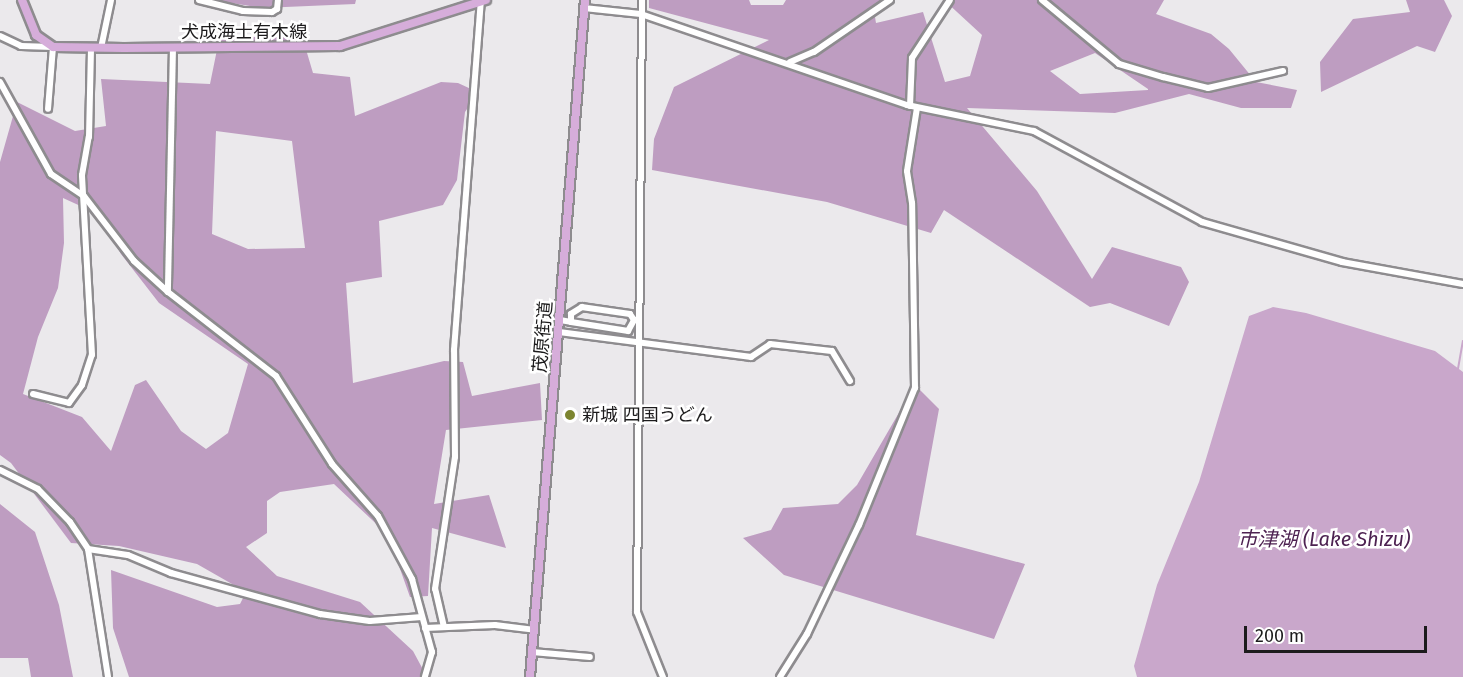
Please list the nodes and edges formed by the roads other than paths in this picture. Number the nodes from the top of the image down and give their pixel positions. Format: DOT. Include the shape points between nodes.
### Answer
graph roads {
  1 [pos="22,0"];
  2 [pos="111,0"];
  3 [pos="199,0"];
  4 [pos="278,0"];
  5 [pos="483,0"];
  6 [pos="642,0"];
  7 [pos="890,0"];
  8 [pos="950,0"];
  9 [pos="1042,0"];
  10 [pos="584,4"];
  11 [pos="641,14"];
  12 [pos="0,36"];
  13 [pos="53,47"];
  14 [pos="173,47"];
  15 [pos="91,48"];
  16 [pos="100,48"];
  17 [pos="790,62"];
  18 [pos="1283,71"];
  19 [pos="0,82"];
  20 [pos="913,107"];
  21 [pos="48,109"];
  22 [pos="84,196"];
  23 [pos="1463,284"];
  24 [pos="168,292"];
  25 [pos="560,320"];
  26 [pos="571,322"];
  27 [pos="559,332"];
  28 [pos="642,344"];
  29 [pos="850,381"];
  30 [pos="33,394"];
  31 [pos="0,470"];
  32 [pos="88,549"];
  33 [pos="422,617"];
  34 [pos="444,627"];
  35 [pos="425,628"];
  36 [pos="533,630"];
  37 [pos="532,652"];
  38 [pos="590,657"];
  39 [pos="108,677"];
  40 [pos="425,677"];
  41 [pos="530,677"];
  42 [pos="663,677"];
  43 [pos="780,677"];
  1 -- 13 [label="main road" via="36,35"];
  2 -- 16 [label="street"];
  3 -- 4 [label="street" via="243,11 272,12 277,9"];
  5 -- 14 [label="main road, 犬成海士有木線" via="357,44"];
  5 -- 34 [label="street" via="454,350 455,457 435,589"];
  6 -- 11 [label="street"];
  7 -- 17 [label="street" via="814,52"];
  8 -- 20 [label="street" via="912,58"];
  9 -- 18 [label="street" via="1119,64 1163,77 1208,87"];
  10 -- 11 [label="street"];
  10 -- 25 [label="main road, 茂原街道"];
  11 -- 17 [label="street"];
  11 -- 28 [label="street" via="638,169"];
  12 -- 13 [label="street" via="21,46"];
  13 -- 15 [label="main road, 犬成海士有木線"];
  13 -- 21 [label="street"];
  14 -- 16 [label="main road, 犬成海士有木線"];
  14 -- 24 [label="street"];
  15 -- 16 [label="main road, 犬成海士有木線"];
  15 -- 22 [label="street"];
  17 -- 20 [label="street"];
  19 -- 22 [label="street" via="51,174"];
  20 -- 23 [label="street" via="1012,126 1054,140 1202,222 1342,262"];
  20 -- 43 [label="street" via="907,171 912,204 915,388 859,525 807,634"];
  22 -- 24 [label="street" via="134,261"];
  22 -- 30 [label="street" via="93,329 90,365 69,403"];
  24 -- 33 [label="street" via="276,376 332,464 378,516 412,579"];
  25 -- 26 [label="street"];
  25 -- 27 [label="main road, 茂原街道"];
  26 -- 26 [label="street" via="628,331 634,320 630,314 582,307 571,314"];
  27 -- 28 [label="street"];
  27 -- 36 [label="main road, 茂原街道"];
  28 -- 29 [label="street" via="751,357 770,344 832,351"];
  28 -- 42 [label="street" via="637,612"];
  31 -- 32 [label="street" via="38,489 70,522"];
  32 -- 33 [label="street" via="128,555 171,573 320,614 370,621"];
  32 -- 39 [label="street"];
  33 -- 35 [label="street"];
  34 -- 35 [label="street"];
  34 -- 36 [label="street" via="495,625"];
  35 -- 40 [label="street" via="432,652"];
  36 -- 37 [label="main road, 茂原街道"];
  37 -- 38 [label="street"];
  37 -- 41 [label="main road, 茂原街道"];
}
